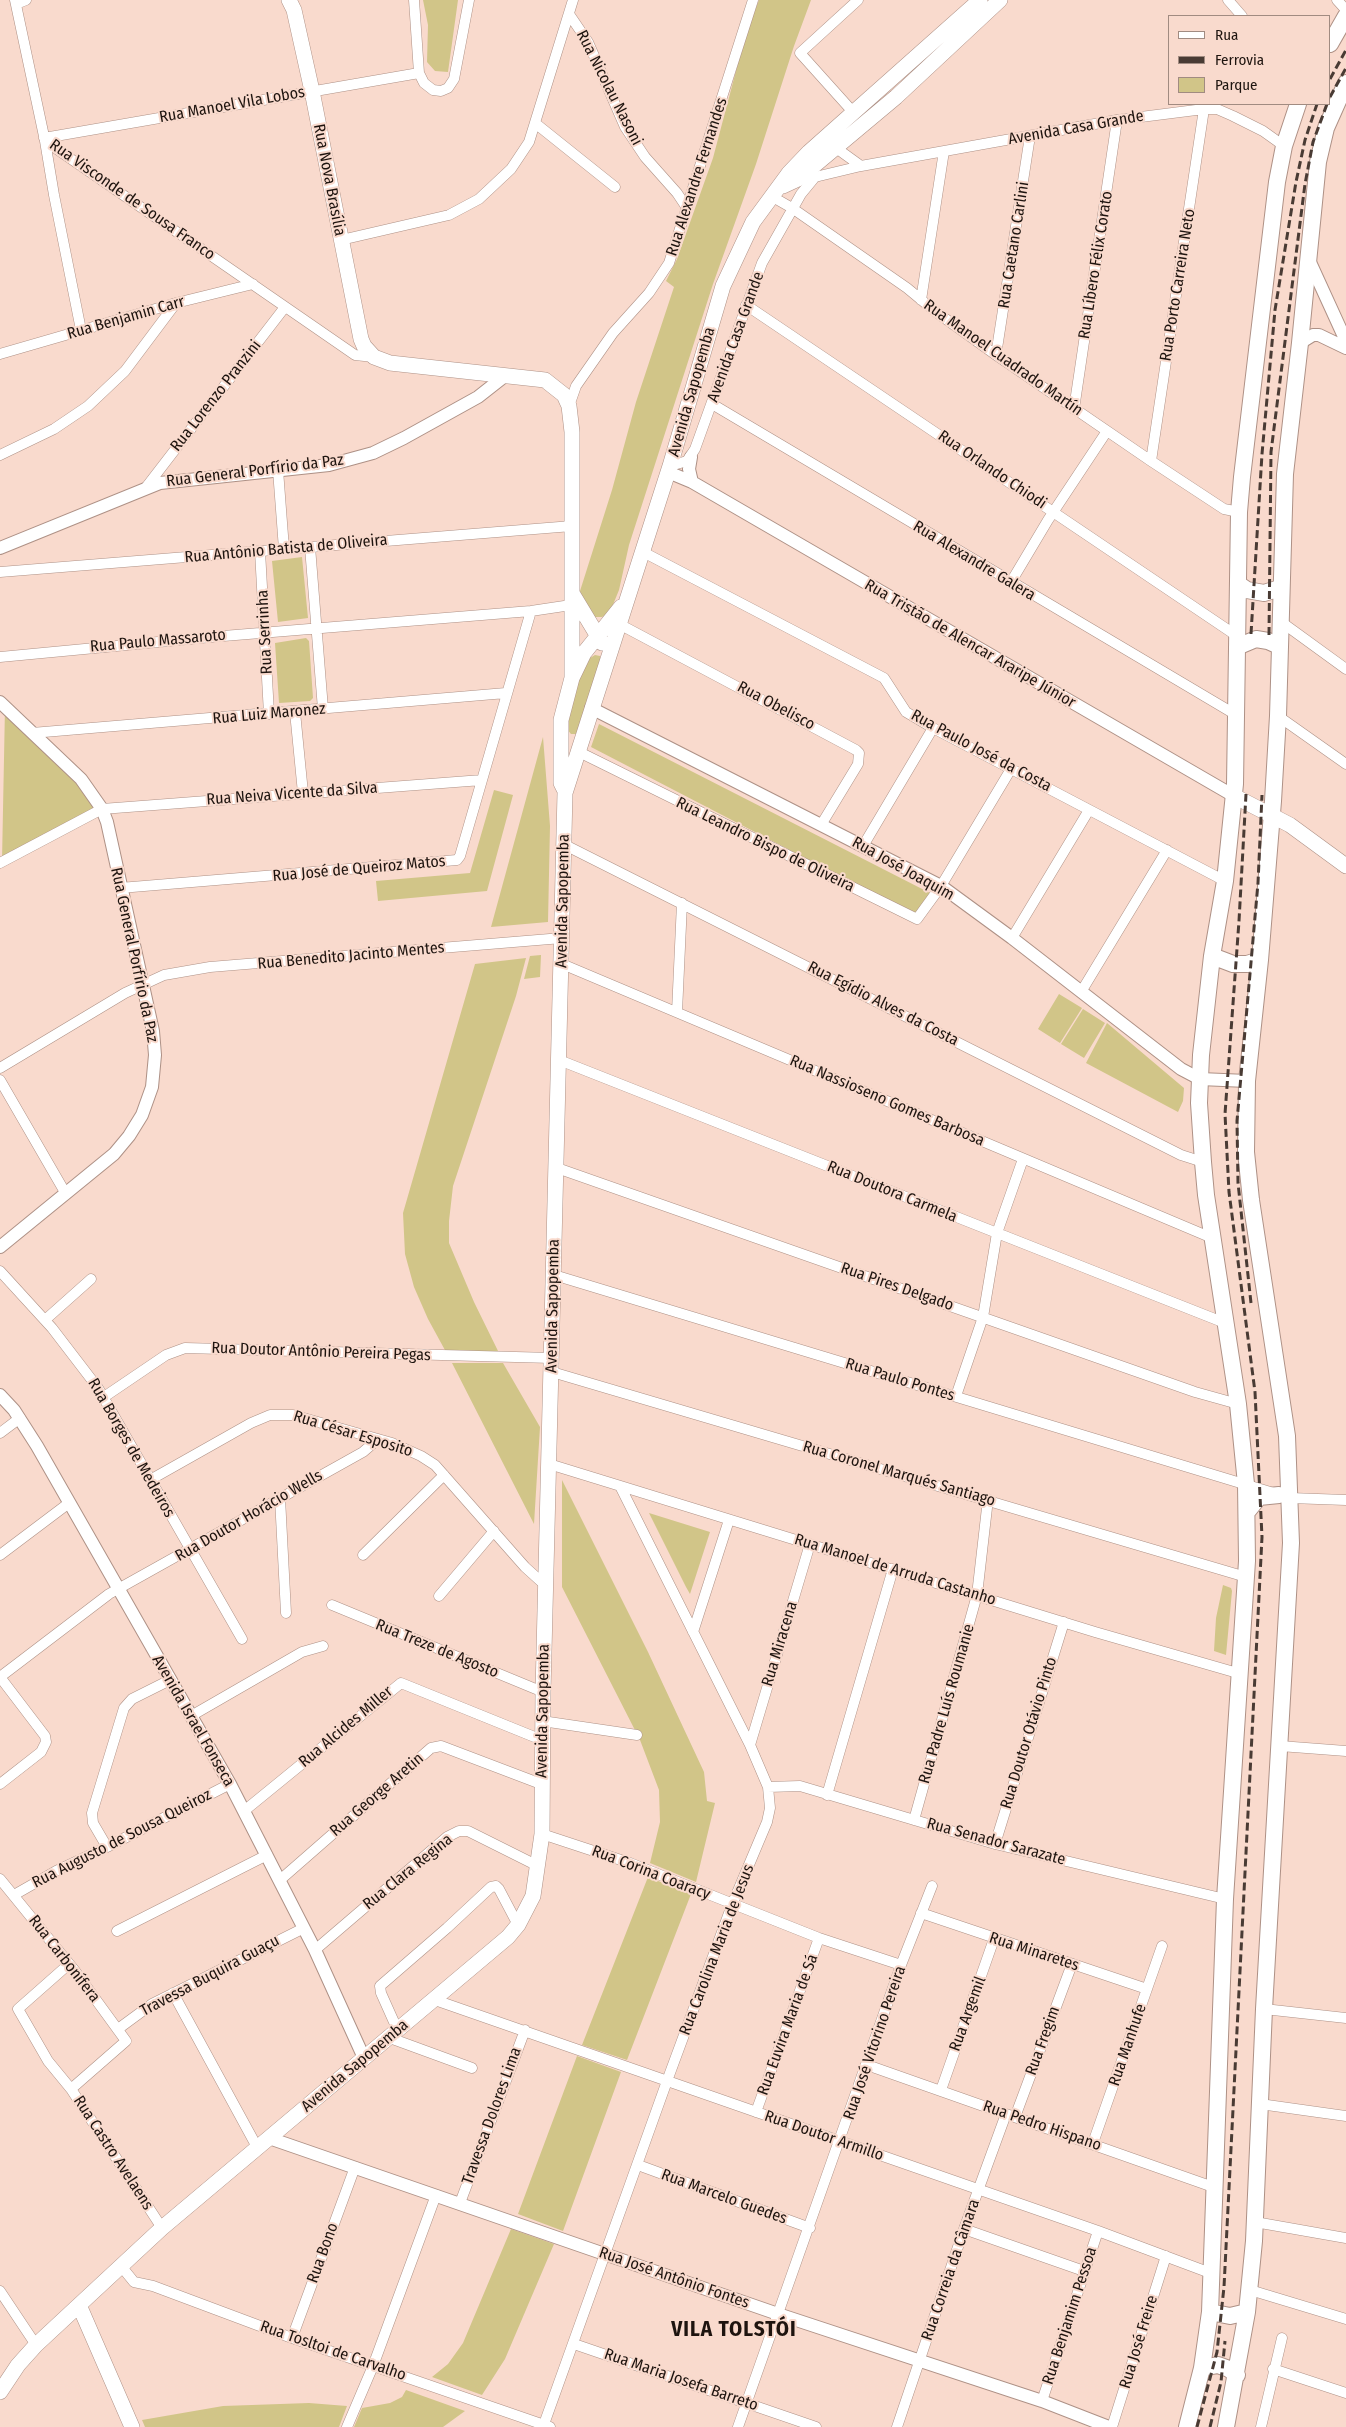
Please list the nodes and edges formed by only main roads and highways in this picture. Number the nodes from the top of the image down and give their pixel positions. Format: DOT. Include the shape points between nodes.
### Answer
graph roads {
  1 [pos="289,0"];
  2 [pos="980,0"];
  3 [pos="1000,0"];
  4 [pos="1346,16"];
  5 [pos="939,36"];
  6 [pos="1331,42"];
  7 [pos="1346,83"];
  8 [pos="896,97"];
  9 [pos="1341,101"];
  10 [pos="1298,105"];
  11 [pos="829,143"];
  12 [pos="773,193"];
  13 [pos="374,357"];
  14 [pos="1238,584"];
  15 [pos="1280,588"];
  16 [pos="572,600"];
  17 [pos="625,602"];
  18 [pos="599,636"];
  19 [pos="1237,641"];
  20 [pos="1279,646"];
  21 [pos="605,667"];
  22 [pos="572,678"];
  23 [pos="561,720"];
  24 [pos="579,746"];
  25 [pos="565,793"];
  26 [pos="1234,796"];
  27 [pos="1272,815"];
  28 [pos="1346,866"];
  29 [pos="1212,956"];
  30 [pos="1260,960"];
  31 [pos="1285,1496"];
  32 [pos="1247,1512"];
  33 [pos="79,2305"];
  34 [pos="1210,2312"];
  35 [pos="1248,2312"];
  36 [pos="1202,2368"];
  37 [pos="1237,2375"];
  38 [pos="0,2392"];
  39 [pos="132,2427"];
  40 [pos="1187,2427"];
  41 [pos="1226,2427"];
  1 -- 13 [label="main road, Rua Nova Brasília" via="312,91 361,338"];
  2 -- 5 [label="main road, Avenida Sapopemba"];
  3 -- 8 [label="main road, Avenida Sapopemba"];
  4 -- 6 [label="main road"];
  5 -- 8 [label="main road" via="896,86"];
  5 -- 11 [label="main road, Avenida Sapopemba" via="853,112"];
  7 -- 9 [label="main road"];
  8 -- 11 [label="main road, Avenida Sapopemba"];
  9 -- 15 [label="main road" via="1326,128 1318,162 1285,474"];
  10 -- 14 [label="main road" via="1284,146 1253,376 1239,512"];
  11 -- 12 [label="main road, Avenida Sapopemba" via="789,173"];
  11 -- 12 [label="main road, Avenida Sapopemba" via="798,179"];
  12 -- 17 [label="main road, Avenida Sapopemba" via="753,222 723,286 676,447"];
  13 -- 16 [label="main road, Rua Visconde de Sousa Franco" via="390,362 537,378 567,392 572,432"];
  14 -- 15 [label="main road" via="1247,590 1264,593"];
  14 -- 19 [label="main road"];
  15 -- 20 [label="main road"];
  16 -- 18 [label="main road"];
  16 -- 22 [label="main road"];
  17 -- 18 [label="main road, Avenida Sapopemba"];
  17 -- 21 [label="main road, Avenida Sapopemba"];
  18 -- 21 [label="main road"];
  18 -- 22 [label="main road, Avenida Sapopemba" via="584,653"];
  19 -- 20 [label="main road" via="1256,639"];
  19 -- 26 [label="main road"];
  20 -- 27 [label="main road"];
  21 -- 24 [label="main road, Avenida Sapopemba"];
  22 -- 23 [label="main road, Avenida Sapopemba"];
  23 -- 24 [label="main road" via="570,738"];
  23 -- 25 [label="main road, Avenida Sapopemba"];
  24 -- 25 [label="main road, Avenida Sapopemba"];
  25 -- 33 [label="main road, Avenida Sapopemba" via="542,1834 533,1896 508,1937 162,2228"];
  26 -- 27 [label="main road, Rua Tristão de Alencar Araripe Júnior"];
  26 -- 29 [label="main road" via="1225,881"];
  27 -- 28 [label="main road, Rua Tristão de Alencar Araripe Júnior"];
  27 -- 30 [label="main road"];
  29 -- 30 [label="main road" via="1233,964"];
  29 -- 32 [label="main road" via="1200,1079 1203,1162 1238,1404"];
  30 -- 31 [label="main road" via="1247,1081 1246,1152 1286,1436"];
  31 -- 32 [label="main road" via="1259,1498"];
  31 -- 35 [label="main road" via="1291,1543"];
  32 -- 34 [label="main road" via="1241,1674 1225,1899"];
  33 -- 38 [label="main road, Avenida Sapopemba" via="36,2345"];
  33 -- 39 [label="main road"];
  34 -- 35 [label="main road" via="1230,2316"];
  34 -- 36 [label="main road"];
  35 -- 37 [label="main road"];
  36 -- 37 [label="main road" via="1218,2364"];
  36 -- 40 [label="main road"];
  37 -- 41 [label="main road"];
}
